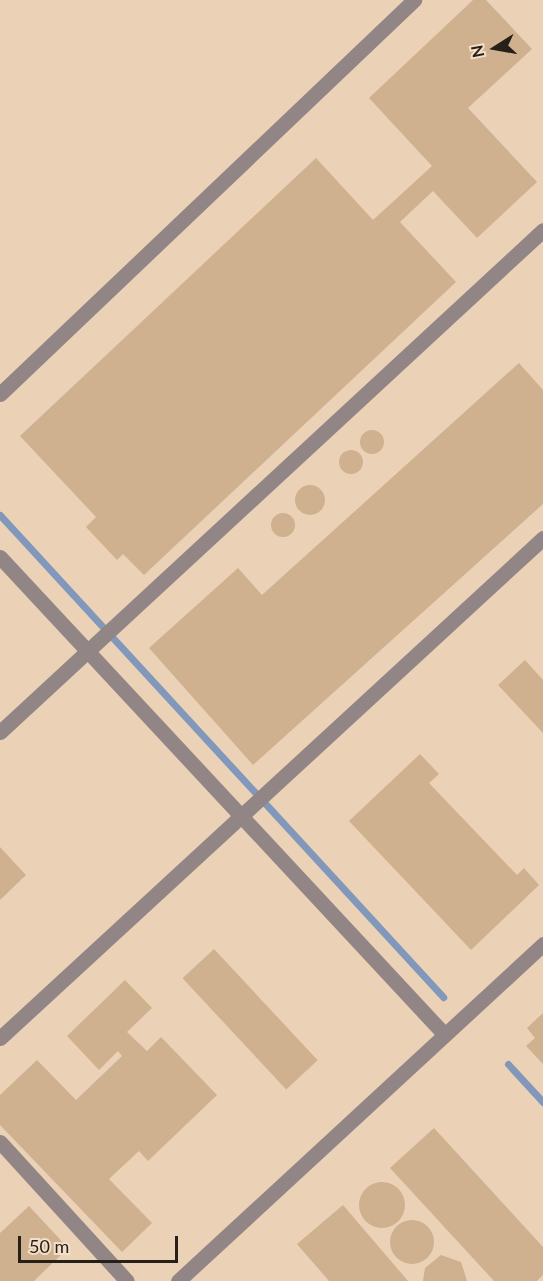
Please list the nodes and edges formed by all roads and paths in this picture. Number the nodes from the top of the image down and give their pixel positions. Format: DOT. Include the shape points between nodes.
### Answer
graph roads {
  1 [pos="414,0"];
  2 [pos="543,230"];
  3 [pos="0,394"];
  4 [pos="543,538"];
  5 [pos="0,557"];
  6 [pos="89,650"];
  7 [pos="0,732"];
  8 [pos="242,812"];
  9 [pos="543,944"];
  10 [pos="444,1034"];
  11 [pos="0,1038"];
  12 [pos="0,1142"];
  13 [pos="127,1281"];
  14 [pos="178,1281"];
  1 -- 3 [label="lane"];
  2 -- 6 [label="lane"];
  4 -- 8 [label="lane"];
  5 -- 6 [label="lane"];
  6 -- 7 [label="lane"];
  6 -- 8 [label="lane"];
  8 -- 10 [label="lane"];
  8 -- 11 [label="lane"];
  9 -- 10 [label="lane"];
  10 -- 14 [label="lane"];
  12 -- 13 [label="lane"];
}
